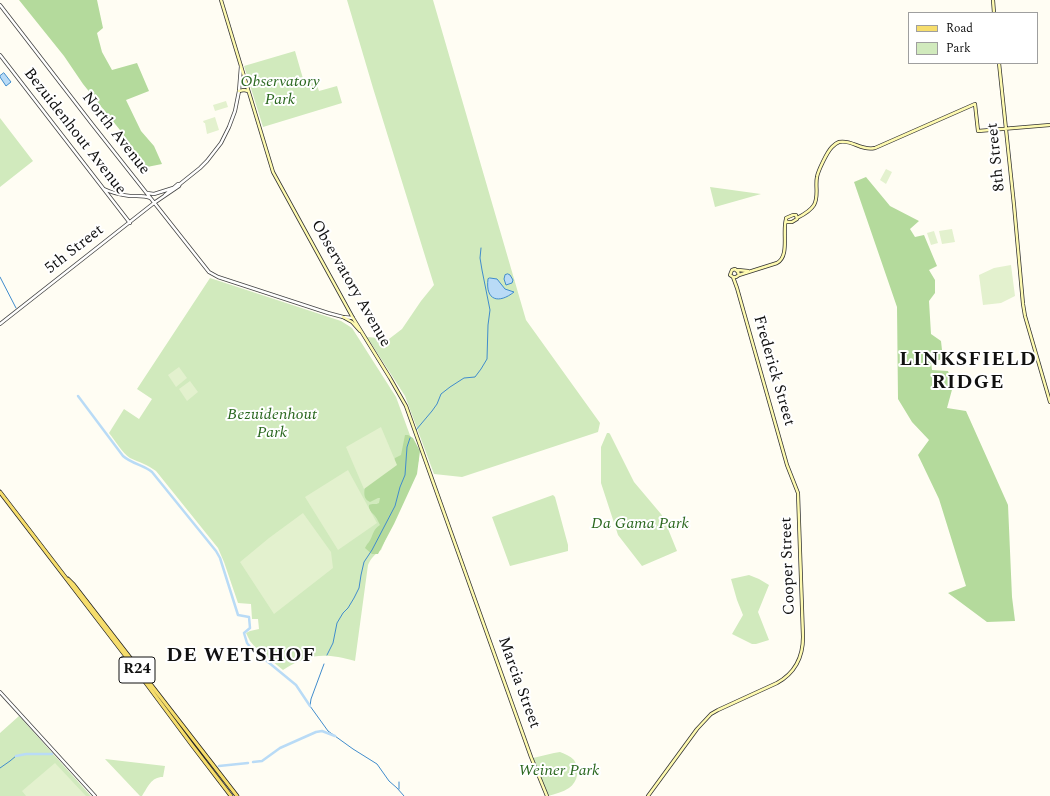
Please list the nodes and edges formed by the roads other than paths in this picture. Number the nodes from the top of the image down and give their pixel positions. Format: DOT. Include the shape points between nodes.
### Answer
graph roads {
  1 [pos="221,0"];
  2 [pos="993,0"];
  3 [pos="0,5"];
  4 [pos="994,12"];
  5 [pos="0,55"];
  6 [pos="1000,64"];
  7 [pos="241,65"];
  8 [pos="238,91"];
  9 [pos="248,92"];
  10 [pos="1050,125"];
  11 [pos="1006,130"];
  12 [pos="180,184"];
  13 [pos="103,188"];
  14 [pos="173,188"];
  15 [pos="144,190"];
  16 [pos="147,193"];
  17 [pos="142,196"];
  18 [pos="165,196"];
  19 [pos="152,200"];
  20 [pos="154,203"];
  21 [pos="797,217"];
  22 [pos="786,219"];
  23 [pos="792,222"];
  24 [pos="130,223"];
  25 [pos="784,229"];
  26 [pos="738,270"];
  27 [pos="748,271"];
  28 [pos="738,276"];
  29 [pos="733,277"];
  30 [pos="737,288"];
  31 [pos="343,316"];
  32 [pos="354,318"];
  33 [pos="0,324"];
  34 [pos="364,336"];
  35 [pos="1050,402"];
  36 [pos="0,492"];
  37 [pos="798,493"];
  38 [pos="66,578"];
  39 [pos="467,578"];
  40 [pos="0,692"];
  41 [pos="95,796"];
  42 [pos="231,796"];
  43 [pos="237,796"];
  44 [pos="547,796"];
  45 [pos="648,796"];
  1 -- 7 [label="main road, Observatory Avenue"];
  2 -- 4 [label="main road"];
  3 -- 15 [label="street, North Avenue"];
  5 -- 13 [label="street, Bezuidenhout Avenue"];
  6 -- 11 [label="main road, 8th Street"];
  7 -- 8 [label="street"];
  7 -- 9 [label="main road, Observatory Avenue"];
  8 -- 9 [label="main road"];
  8 -- 12 [label="street" via="237,104 226,135 207,161"];
  9 -- 32 [label="main road, Observatory Avenue" via="272,169"];
  10 -- 11 [label="main road"];
  11 -- 21 [label="main road" via="978,132 975,104 871,149 845,142 837,143 832,146 817,175 815,203"];
  11 -- 35 [label="main road, 8th Street" via="1023,304"];
  12 -- 14 [label="street, 5th Street"];
  12 -- 18 [label="street, 5th Street"];
  13 -- 17 [label="street" via="115,193"];
  13 -- 24 [label="street, Bezuidenhout Avenue"];
  14 -- 16 [label="street" via="154,194"];
  14 -- 18 [label="street, 5th Street"];
  15 -- 16 [label="street, North Avenue"];
  15 -- 17 [label="street"];
  16 -- 19 [label="street, North Avenue"];
  17 -- 19 [label="street"];
  18 -- 20 [label="street, 5th Street"];
  19 -- 20 [label="street, North Avenue"];
  20 -- 24 [label="street, 5th Street"];
  20 -- 31 [label="street, North Avenue" via="214,276"];
  21 -- 22 [label="main road" via="791,215"];
  21 -- 23 [label="main road"];
  22 -- 23 [label="main road" via="788,223"];
  22 -- 25 [label="main road"];
  23 -- 25 [label="main road"];
  24 -- 33 [label="street, 5th Street"];
  25 -- 27 [label="main road" via="783,259"];
  26 -- 27 [label="main road"];
  26 -- 28 [label="main road"];
  26 -- 29 [label="main road" via="731,271"];
  27 -- 28 [label="main road"];
  28 -- 29 [label="main road"];
  28 -- 30 [label="main road, Frederick Street"];
  29 -- 30 [label="main road, Frederick Street"];
  30 -- 37 [label="main road, Frederick Street" via="786,461"];
  31 -- 32 [label="street"];
  31 -- 34 [label="main road"];
  32 -- 34 [label="main road, Observatory Avenue"];
  34 -- 39 [label="main road, Observatory Avenue" via="404,401"];
  36 -- 38 [label="main road, R24"];
  37 -- 45 [label="main road, Cooper Street" via="804,639 800,659 784,679 711,714"];
  38 -- 42 [label="main road, R24"];
  38 -- 43 [label="main road, R24"];
  39 -- 44 [label="main road, Marcia Street"];
  40 -- 41 [label="street"];
}
